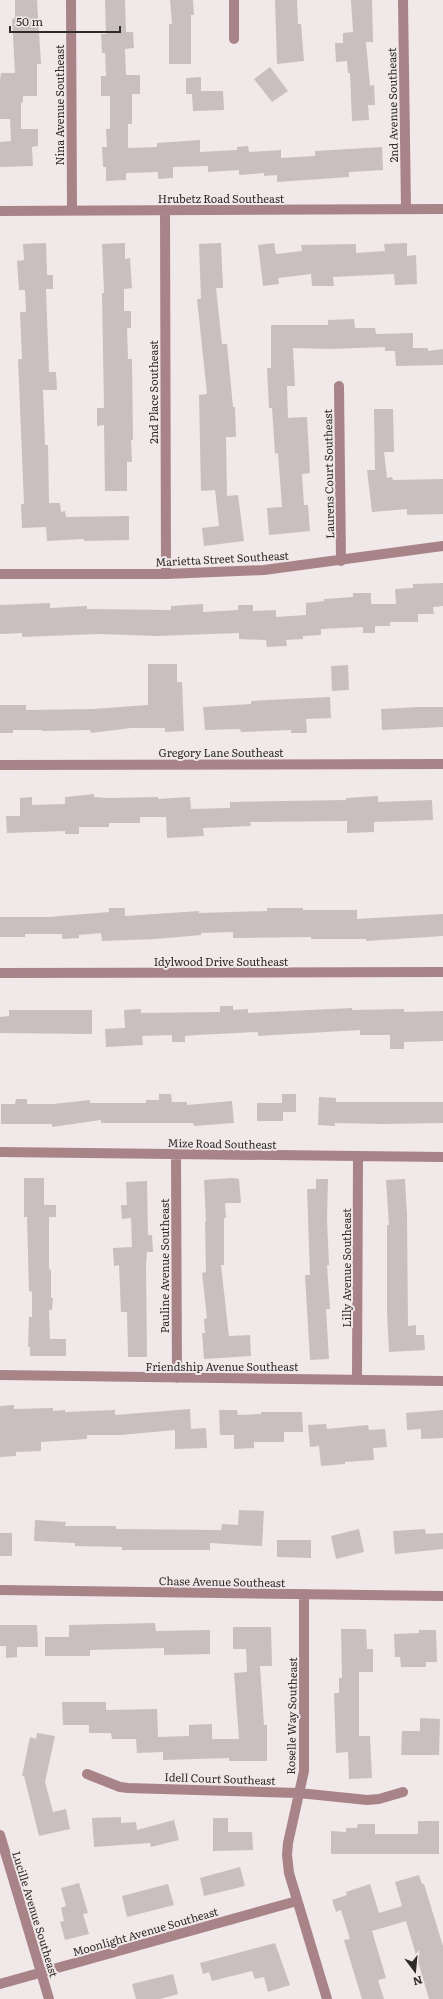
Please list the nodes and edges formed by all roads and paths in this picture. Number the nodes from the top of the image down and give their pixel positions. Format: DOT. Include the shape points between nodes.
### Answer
graph roads {
  1 [pos="71,0"];
  2 [pos="234,0"];
  3 [pos="403,0"];
  4 [pos="234,39"];
  5 [pos="406,209"];
  6 [pos="443,209"];
  7 [pos="72,210"];
  8 [pos="165,210"];
  9 [pos="0,211"];
  10 [pos="339,386"];
  11 [pos="443,546"];
  12 [pos="341,561"];
  13 [pos="0,574"];
  14 [pos="166,574"];
  15 [pos="0,764"];
  16 [pos="443,764"];
  17 [pos="443,972"];
  18 [pos="0,973"];
  19 [pos="0,1152"];
  20 [pos="176,1154"];
  21 [pos="358,1157"];
  22 [pos="443,1157"];
  23 [pos="0,1375"];
  24 [pos="177,1378"];
  25 [pos="358,1379"];
  26 [pos="443,1381"];
  27 [pos="0,1590"];
  28 [pos="304,1594"];
  29 [pos="443,1596"];
  30 [pos="87,1774"];
  31 [pos="403,1792"];
  32 [pos="299,1793"];
  33 [pos="0,1836"];
  34 [pos="297,1901"];
  35 [pos="41,1973"];
  36 [pos="0,1984"];
  37 [pos="49,1999"];
  38 [pos="327,1999"];
  1 -- 7 [label="street, Nina Avenue Southeast"];
  2 -- 4 [label="street"];
  3 -- 5 [label="street, 2nd Avenue Southeast"];
  5 -- 6 [label="street, Hrubetz Road Southeast"];
  5 -- 8 [label="street, Hrubetz Road Southeast"];
  7 -- 8 [label="street, Hrubetz Road Southeast"];
  7 -- 9 [label="street, Hrubetz Road Southeast"];
  8 -- 14 [label="street, 2nd Place Southeast"];
  10 -- 12 [label="street, Laurens Court Southeast"];
  11 -- 12 [label="street, Marietta Street Southeast"];
  12 -- 14 [label="street, Marietta Street Southeast" via="264,570"];
  13 -- 14 [label="street, Marietta Street Southeast"];
  15 -- 16 [label="street, Gregory Lane Southeast"];
  17 -- 18 [label="street, Idylwood Drive Southeast"];
  19 -- 20 [label="street, Mize Road Southeast"];
  20 -- 21 [label="street, Mize Road Southeast"];
  20 -- 24 [label="street, Pauline Avenue Southeast"];
  21 -- 22 [label="street, Mize Road Southeast"];
  21 -- 25 [label="street, Lilly Avenue Southeast"];
  23 -- 24 [label="street, Friendship Avenue Southeast"];
  24 -- 25 [label="street, Friendship Avenue Southeast"];
  25 -- 26 [label="street, Friendship Avenue Southeast"];
  27 -- 28 [label="street, Chase Avenue Southeast"];
  28 -- 29 [label="street, Chase Avenue Southeast"];
  28 -- 32 [label="street, Roselle Way Southeast" via="304,1771"];
  30 -- 32 [label="street, Idell Court Southeast" via="128,1788"];
  31 -- 32 [label="street, Idell Court Southeast" via="367,1800"];
  32 -- 34 [label="street, Roselle Way Southeast" via="287,1855"];
  33 -- 35 [label="street, Lucille Avenue Southeast"];
  34 -- 35 [label="street, Moonlight Avenue Southeast"];
  34 -- 38 [label="street, Roselle Way Southeast"];
  35 -- 36 [label="street, Moonlight Avenue Southeast"];
  35 -- 37 [label="street, Lucille Avenue Southeast"];
}
